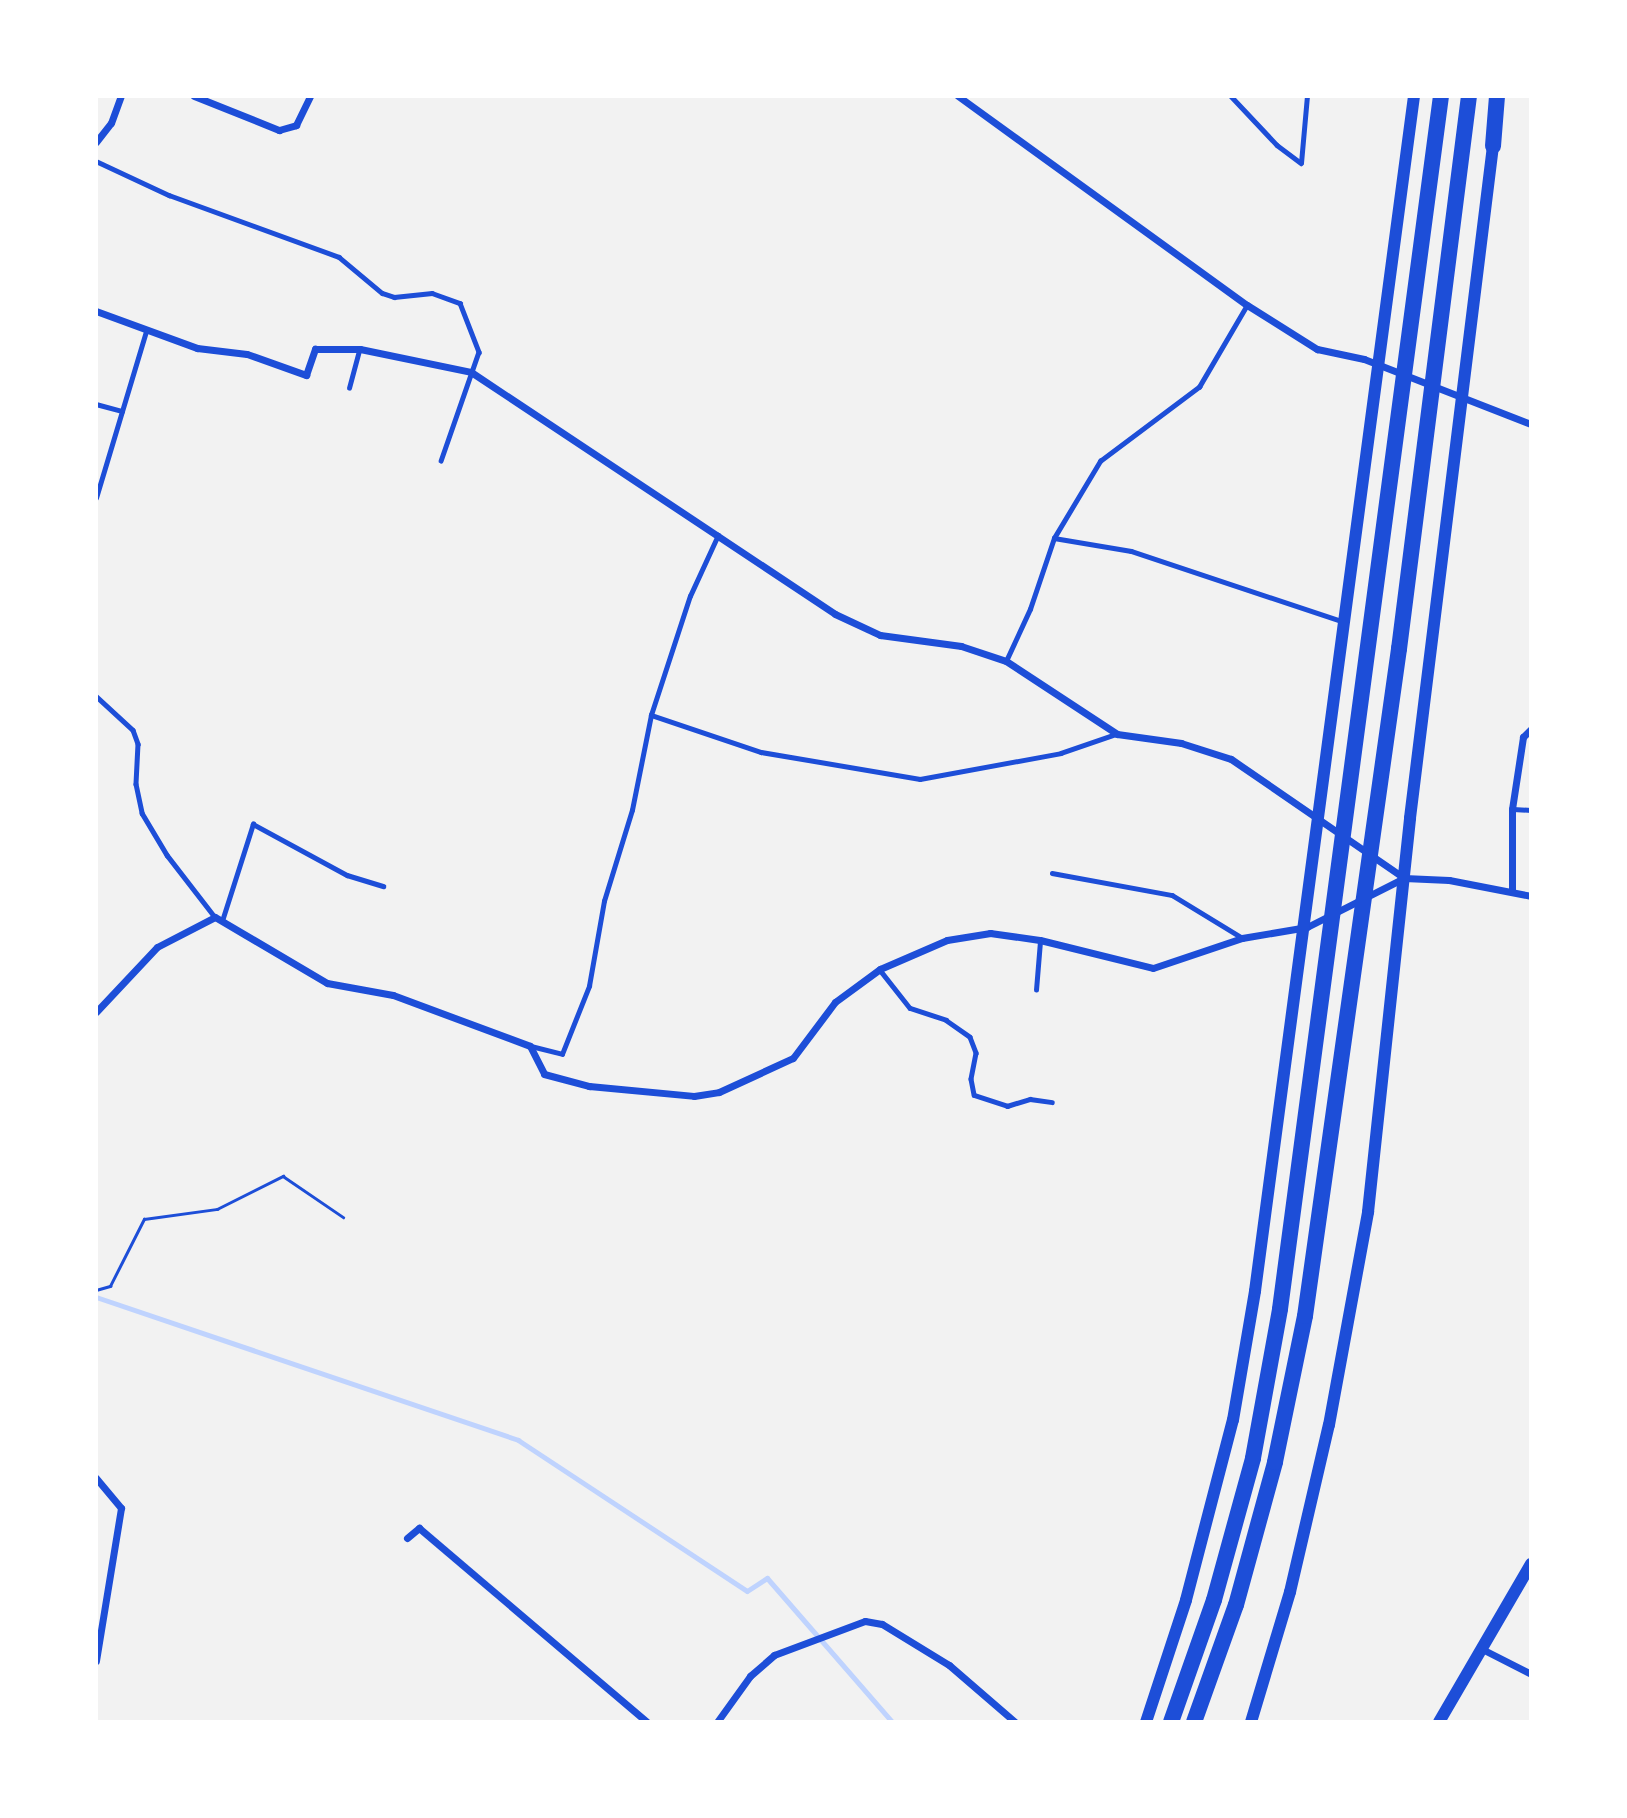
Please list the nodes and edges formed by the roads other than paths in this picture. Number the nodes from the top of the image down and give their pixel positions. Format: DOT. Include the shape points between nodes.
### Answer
graph roads {
  1 [pos="121,96"];
  2 [pos="194,96"];
  3 [pos="310,96"];
  4 [pos="958,96"];
  5 [pos="1231,96"];
  6 [pos="1307,96"];
  7 [pos="1415,96"];
  8 [pos="1441,96"];
  9 [pos="1469,96"];
  10 [pos="1500,96"];
  11 [pos="96,142"];
  12 [pos="1493,146"];
  13 [pos="96,161"];
  14 [pos="1247,305"];
  15 [pos="96,311"];
  16 [pos="146,331"];
  17 [pos="360,349"];
  18 [pos="471,372"];
  19 [pos="349,388"];
  20 [pos="96,404"];
  21 [pos="122,411"];
  22 [pos="1531,424"];
  23 [pos="441,461"];
  24 [pos="96,498"];
  25 [pos="718,534"];
  26 [pos="1054,538"];
  27 [pos="1346,623"];
  28 [pos="1006,661"];
  29 [pos="96,696"];
  30 [pos="651,715"];
  31 [pos="1531,729"];
  32 [pos="1117,734"];
  33 [pos="1512,808"];
  34 [pos="1531,810"];
  35 [pos="1319,816"];
  36 [pos="1052,873"];
  37 [pos="1404,878"];
  38 [pos="383,886"];
  39 [pos="1511,891"];
  40 [pos="1531,896"];
  41 [pos="218,919"];
  42 [pos="1307,927"];
  43 [pos="1242,938"];
  44 [pos="1040,940"];
  45 [pos="880,969"];
  46 [pos="1036,990"];
  47 [pos="96,1012"];
  48 [pos="530,1046"];
  49 [pos="1052,1102"];
  50 [pos="96,1478"];
  51 [pos="407,1538"];
  52 [pos="1531,1564"];
  53 [pos="1482,1649"];
  54 [pos="96,1661"];
  55 [pos="1531,1674"];
  56 [pos="646,1722"];
  57 [pos="717,1722"];
  58 [pos="1015,1722"];
  59 [pos="1146,1722"];
  60 [pos="1171,1722"];
  61 [pos="1195,1722"];
  62 [pos="1251,1722"];
  63 [pos="1439,1722"];
  1 -- 11 [label="street" via="111,123"];
  2 -- 3 [label="street" via="279,130 296,125"];
  4 -- 14 [label="street"];
  5 -- 6 [label="lane" via="1277,145 1301,163"];
  7 -- 27 [label="street"];
  8 -- 60 [label="highway" via="1280,1309 1253,1458 1214,1600"];
  9 -- 61 [label="highway" via="1399,649 1305,1316 1272,1475 1236,1605"];
  10 -- 12 [label="highway"];
  12 -- 37 [label="street"];
  13 -- 18 [label="lane" via="169,195 339,257 394,297 432,293 460,303 479,352"];
  14 -- 22 [label="street" via="1317,349 1364,359"];
  14 -- 26 [label="lane" via="1199,387 1100,461"];
  15 -- 16 [label="street"];
  16 -- 17 [label="street" via="197,348 247,354 306,375 315,349"];
  16 -- 21 [label="lane"];
  17 -- 18 [label="street"];
  17 -- 19 [label="lane"];
  18 -- 23 [label="lane"];
  18 -- 25 [label="street"];
  20 -- 21 [label="lane"];
  21 -- 24 [label="lane"];
  25 -- 28 [label="street" via="835,614 880,635 961,646"];
  25 -- 30 [label="lane" via="690,596"];
  26 -- 27 [label="lane" via="1131,551"];
  26 -- 28 [label="lane" via="1030,610"];
  27 -- 35 [label="street"];
  28 -- 32 [label="street"];
  29 -- 41 [label="lane" via="132,730 138,744 136,784 142,813 167,855"];
  30 -- 32 [label="lane" via="761,752 920,779 1061,753"];
  30 -- 48 [label="lane" via="632,810 604,901 589,986 562,1054"];
  31 -- 33 [label="street" via="1523,737"];
  32 -- 35 [label="street" via="1181,743 1231,759"];
  33 -- 34 [label="lane"];
  33 -- 39 [label="street"];
  35 -- 37 [label="street"];
  35 -- 42 [label="street"];
  36 -- 43 [label="lane" via="1172,895"];
  37 -- 39 [label="street"];
  37 -- 42 [label="street"];
  37 -- 62 [label="street" via="1368,1212 1329,1425 1290,1591"];
  38 -- 41 [label="lane" via="347,875 253,824"];
  39 -- 40 [label="street"];
  41 -- 47 [label="street" via="157,947"];
  41 -- 48 [label="street" via="327,983 393,995"];
  42 -- 43 [label="street"];
  42 -- 59 [label="street" via="1233,1420 1186,1600"];
  43 -- 44 [label="street" via="1153,968"];
  44 -- 45 [label="street" via="990,933 947,940"];
  44 -- 46 [label="lane"];
  45 -- 48 [label="street" via="835,1002 793,1058 719,1092 694,1096 589,1086 544,1074"];
  45 -- 49 [label="lane" via="910,1008 946,1020 971,1037 976,1053 971,1079 974,1095 1007,1107 1030,1099"];
  50 -- 54 [label="street" via="121,1508"];
  51 -- 56 [label="street" via="419,1528"];
  52 -- 53 [label="street"];
  53 -- 55 [label="street"];
  53 -- 63 [label="street"];
  57 -- 58 [label="street" via="750,1676 774,1655 865,1621 882,1624 949,1665"];
}
